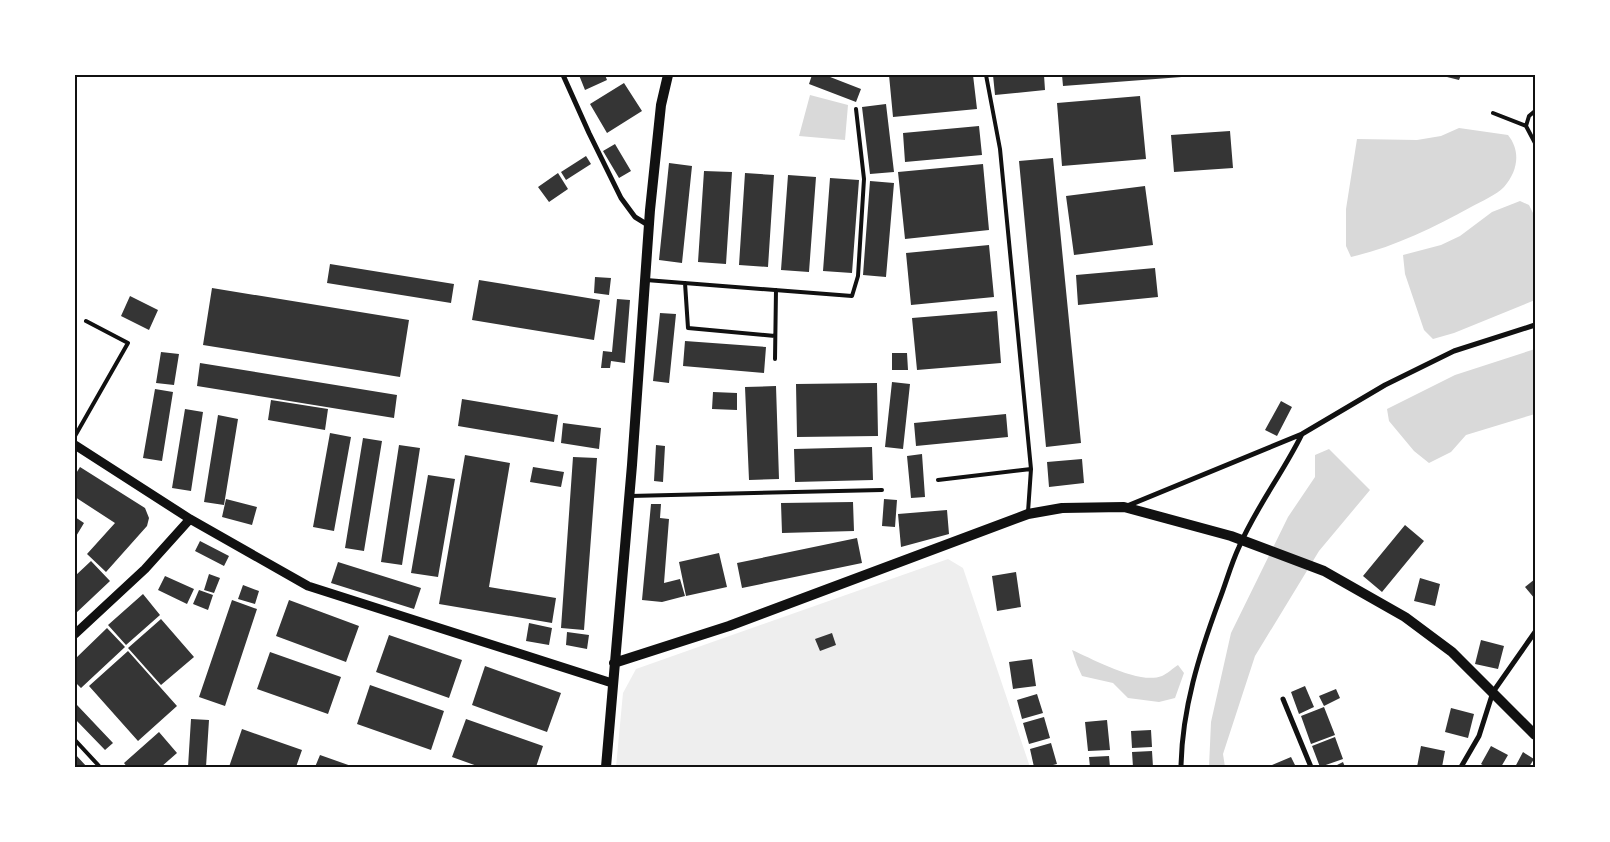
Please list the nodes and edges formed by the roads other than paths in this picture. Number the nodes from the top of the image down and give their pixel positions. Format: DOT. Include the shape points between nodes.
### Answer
graph roads {
  1 [pos="564,75"];
  2 [pos="668,75"];
  3 [pos="986,75"];
  4 [pos="856,109"];
  5 [pos="1535,111"];
  6 [pos="1493,113"];
  7 [pos="1526,126"];
  8 [pos="1535,143"];
  9 [pos="649,226"];
  10 [pos="645,280"];
  11 [pos="685,283"];
  12 [pos="776,290"];
  13 [pos="86,321"];
  14 [pos="1535,325"];
  15 [pos="775,336"];
  16 [pos="774,359"];
  17 [pos="1302,434"];
  18 [pos="75,436"];
  19 [pos="75,445"];
  20 [pos="1030,469"];
  21 [pos="938,480"];
  22 [pos="882,490"];
  23 [pos="629,496"];
  24 [pos="1124,507"];
  25 [pos="1028,514"];
  26 [pos="190,519"];
  27 [pos="1535,632"];
  28 [pos="75,634"];
  29 [pos="614,663"];
  30 [pos="612,683"];
  31 [pos="1493,692"];
  32 [pos="1283,699"];
  33 [pos="1535,735"];
  34 [pos="75,740"];
  35 [pos="100,767"];
  36 [pos="606,767"];
  37 [pos="1181,767"];
  38 [pos="1311,767"];
  39 [pos="1462,767"];
  1 -- 9 [label="street" via="621,198 635,217"];
  2 -- 9 [label="main road" via="661,105"];
  3 -- 20 [label="lane" via="1000,149"];
  4 -- 12 [label="lane" via="864,179 858,276 852,296"];
  5 -- 7 [label="lane" via="1529,116"];
  6 -- 7 [label="lane"];
  7 -- 8 [label="lane"];
  9 -- 10 [label="main road"];
  10 -- 11 [label="lane"];
  10 -- 23 [label="main road"];
  11 -- 12 [label="lane"];
  11 -- 15 [label="lane" via="688,328"];
  12 -- 15 [label="lane"];
  13 -- 18 [label="lane" via="128,343"];
  14 -- 17 [label="street" via="1454,351 1385,385"];
  15 -- 16 [label="lane"];
  17 -- 24 [label="street"];
  17 -- 37 [label="street" via="1239,547 1203,645 1187,704"];
  19 -- 26 [label="street"];
  20 -- 21 [label="lane"];
  20 -- 25 [label="lane"];
  22 -- 23 [label="lane"];
  23 -- 29 [label="main road"];
  24 -- 25 [label="main road" via="1062,508"];
  24 -- 31 [label="main road" via="1231,536 1324,572 1405,616 1452,652"];
  25 -- 29 [label="main road" via="728,626"];
  26 -- 28 [label="street" via="146,568"];
  26 -- 30 [label="street" via="308,586"];
  27 -- 31 [label="street"];
  29 -- 30 [label="main road"];
  30 -- 36 [label="main road"];
  31 -- 33 [label="main road"];
  31 -- 39 [label="street" via="1479,736"];
  32 -- 38 [label="street"];
  34 -- 35 [label="lane"];
}
